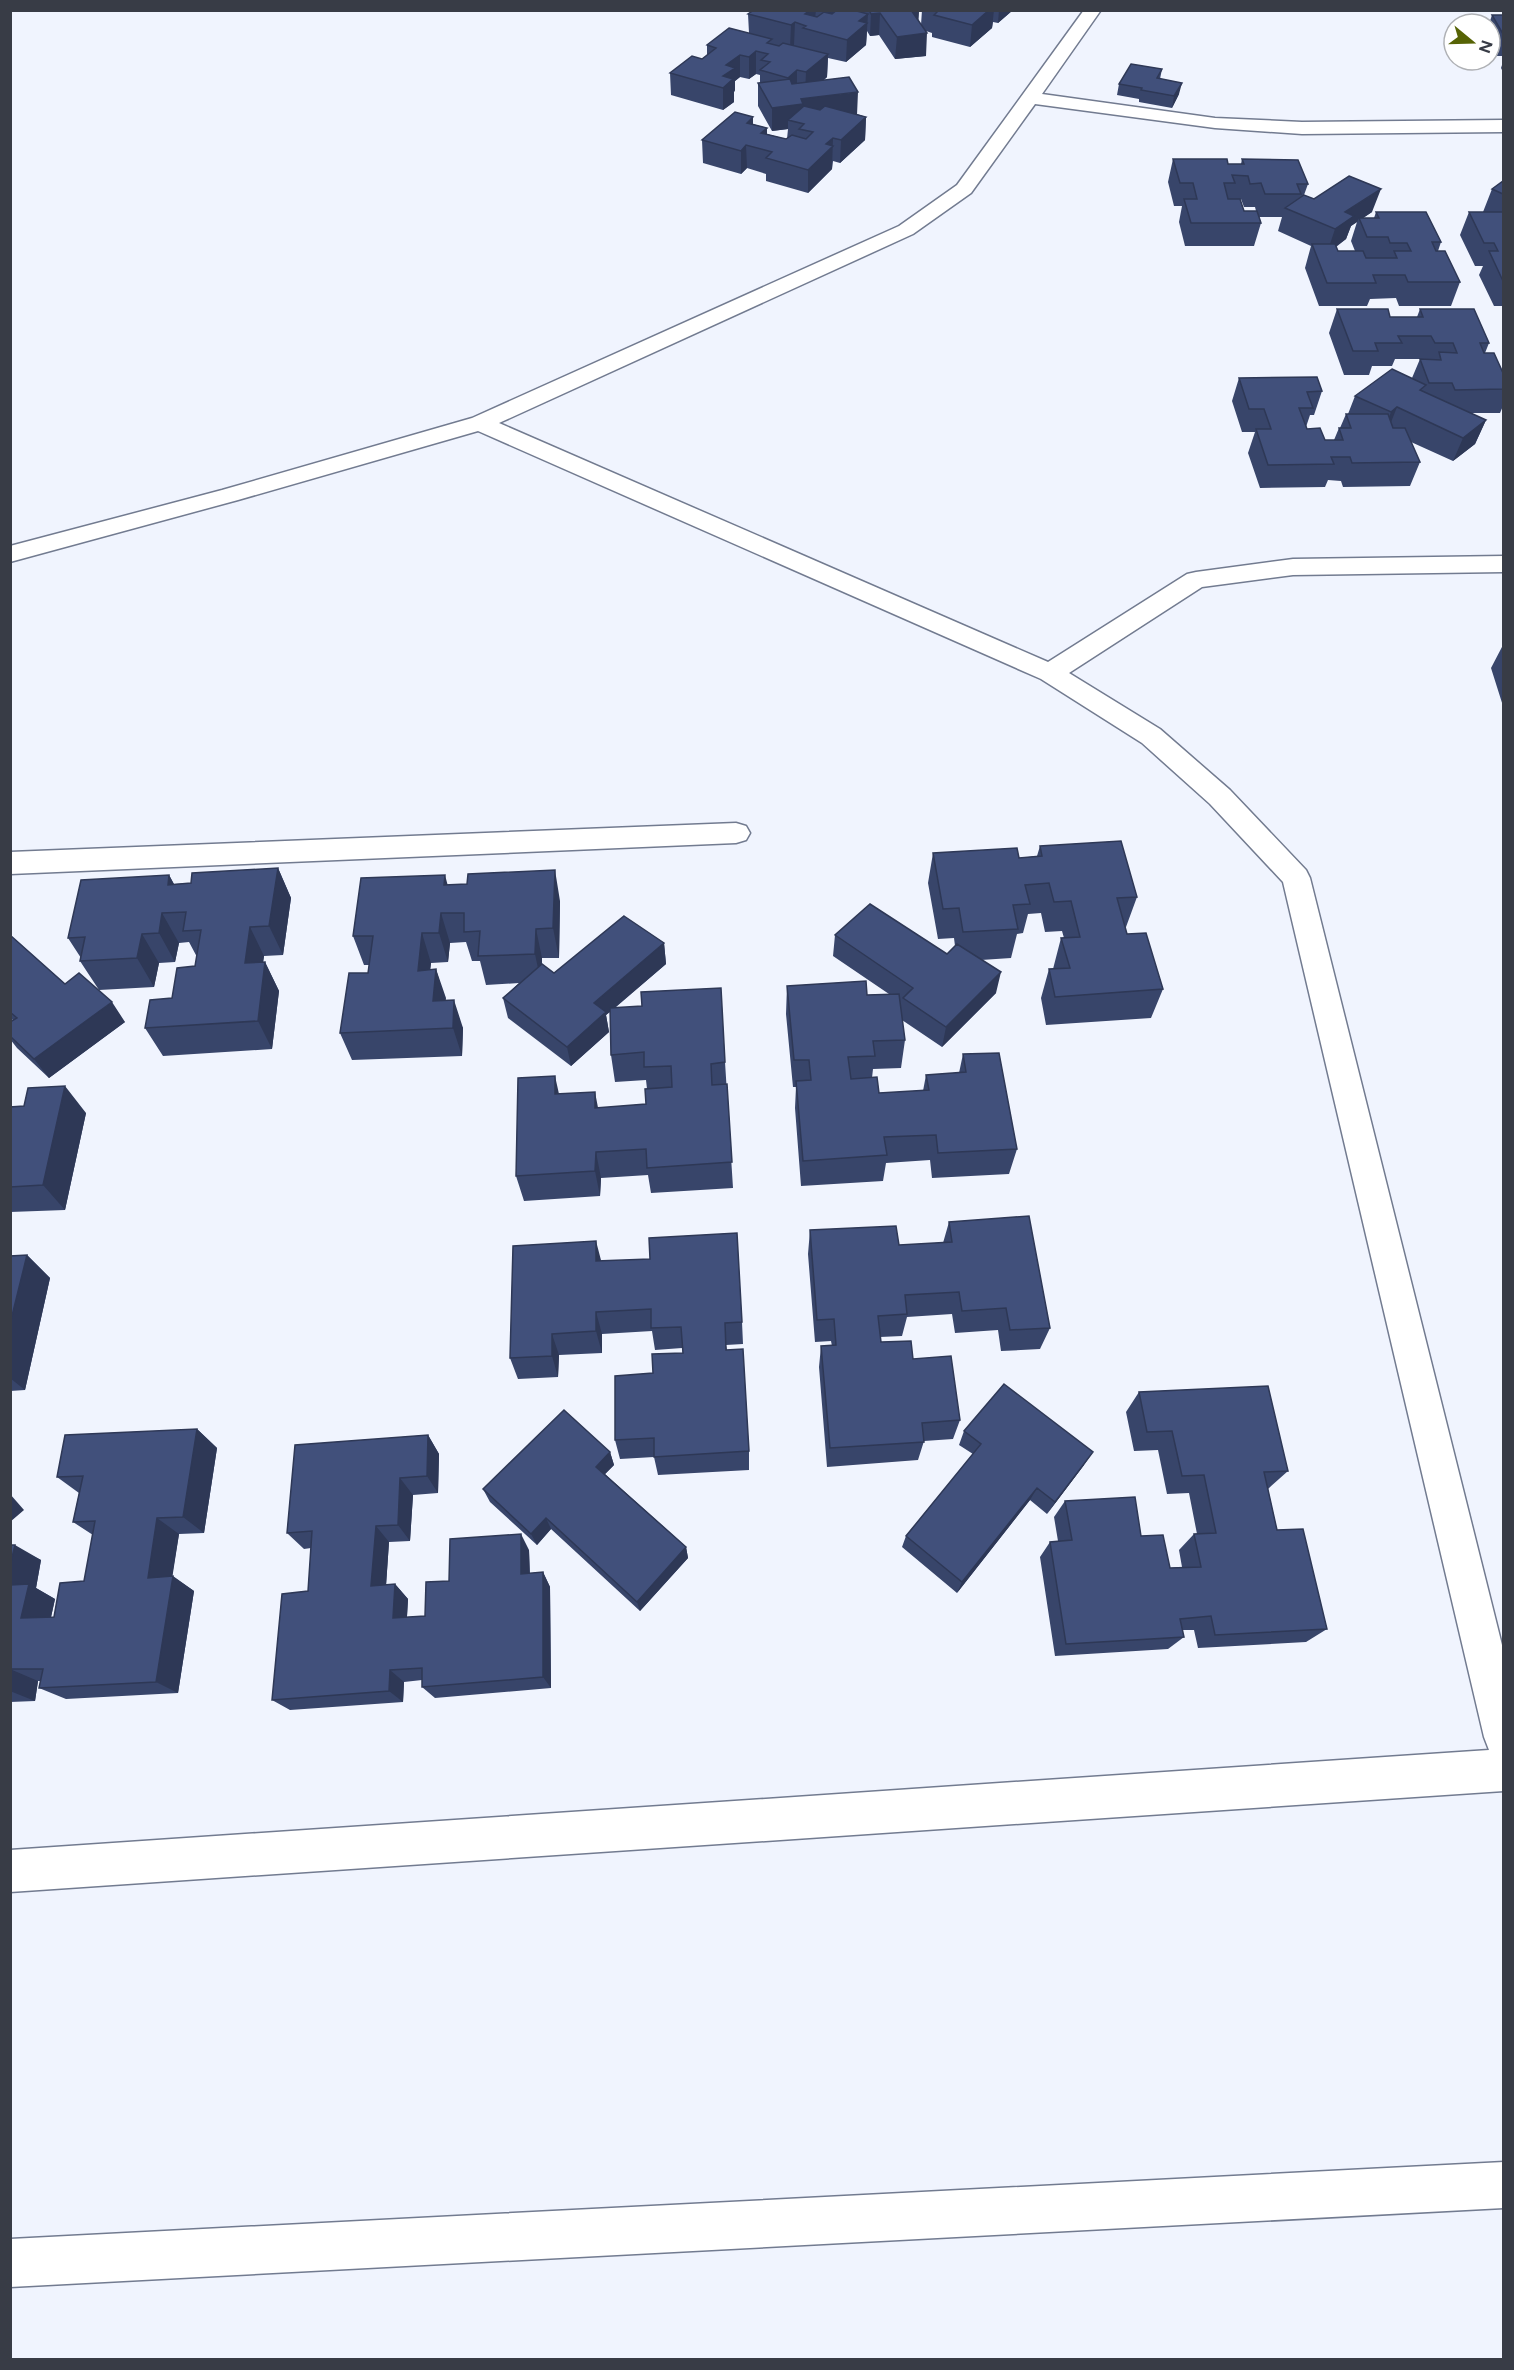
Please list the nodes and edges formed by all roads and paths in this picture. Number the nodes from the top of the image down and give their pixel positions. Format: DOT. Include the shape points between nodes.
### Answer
graph roads {
  1 [pos="1093,10"];
  2 [pos="1032,98"];
  3 [pos="1503,126"];
  4 [pos="480,423"];
  5 [pos="10,554"];
  6 [pos="1503,564"];
  7 [pos="1050,673"];
  8 [pos="736,833"];
  9 [pos="10,863"];
  10 [pos="1503,1737"];
  11 [pos="1503,1770"];
  12 [pos="10,1871"];
  13 [pos="1503,2185"];
  14 [pos="10,2264"];
  1 -- 2 [label="street"];
  2 -- 3 [label="street" via="1215,123 1302,128"];
  2 -- 4 [label="street" via="964,189 906,230"];
  4 -- 5 [label="street"];
  4 -- 7 [label="street"];
  6 -- 7 [label="street" via="1293,567 1196,580"];
  7 -- 10 [label="street" via="1151,736 1220,797 1296,878"];
  8 -- 9 [label="street"];
  11 -- 12 [label="street"];
  13 -- 14 [label="street"];
}
